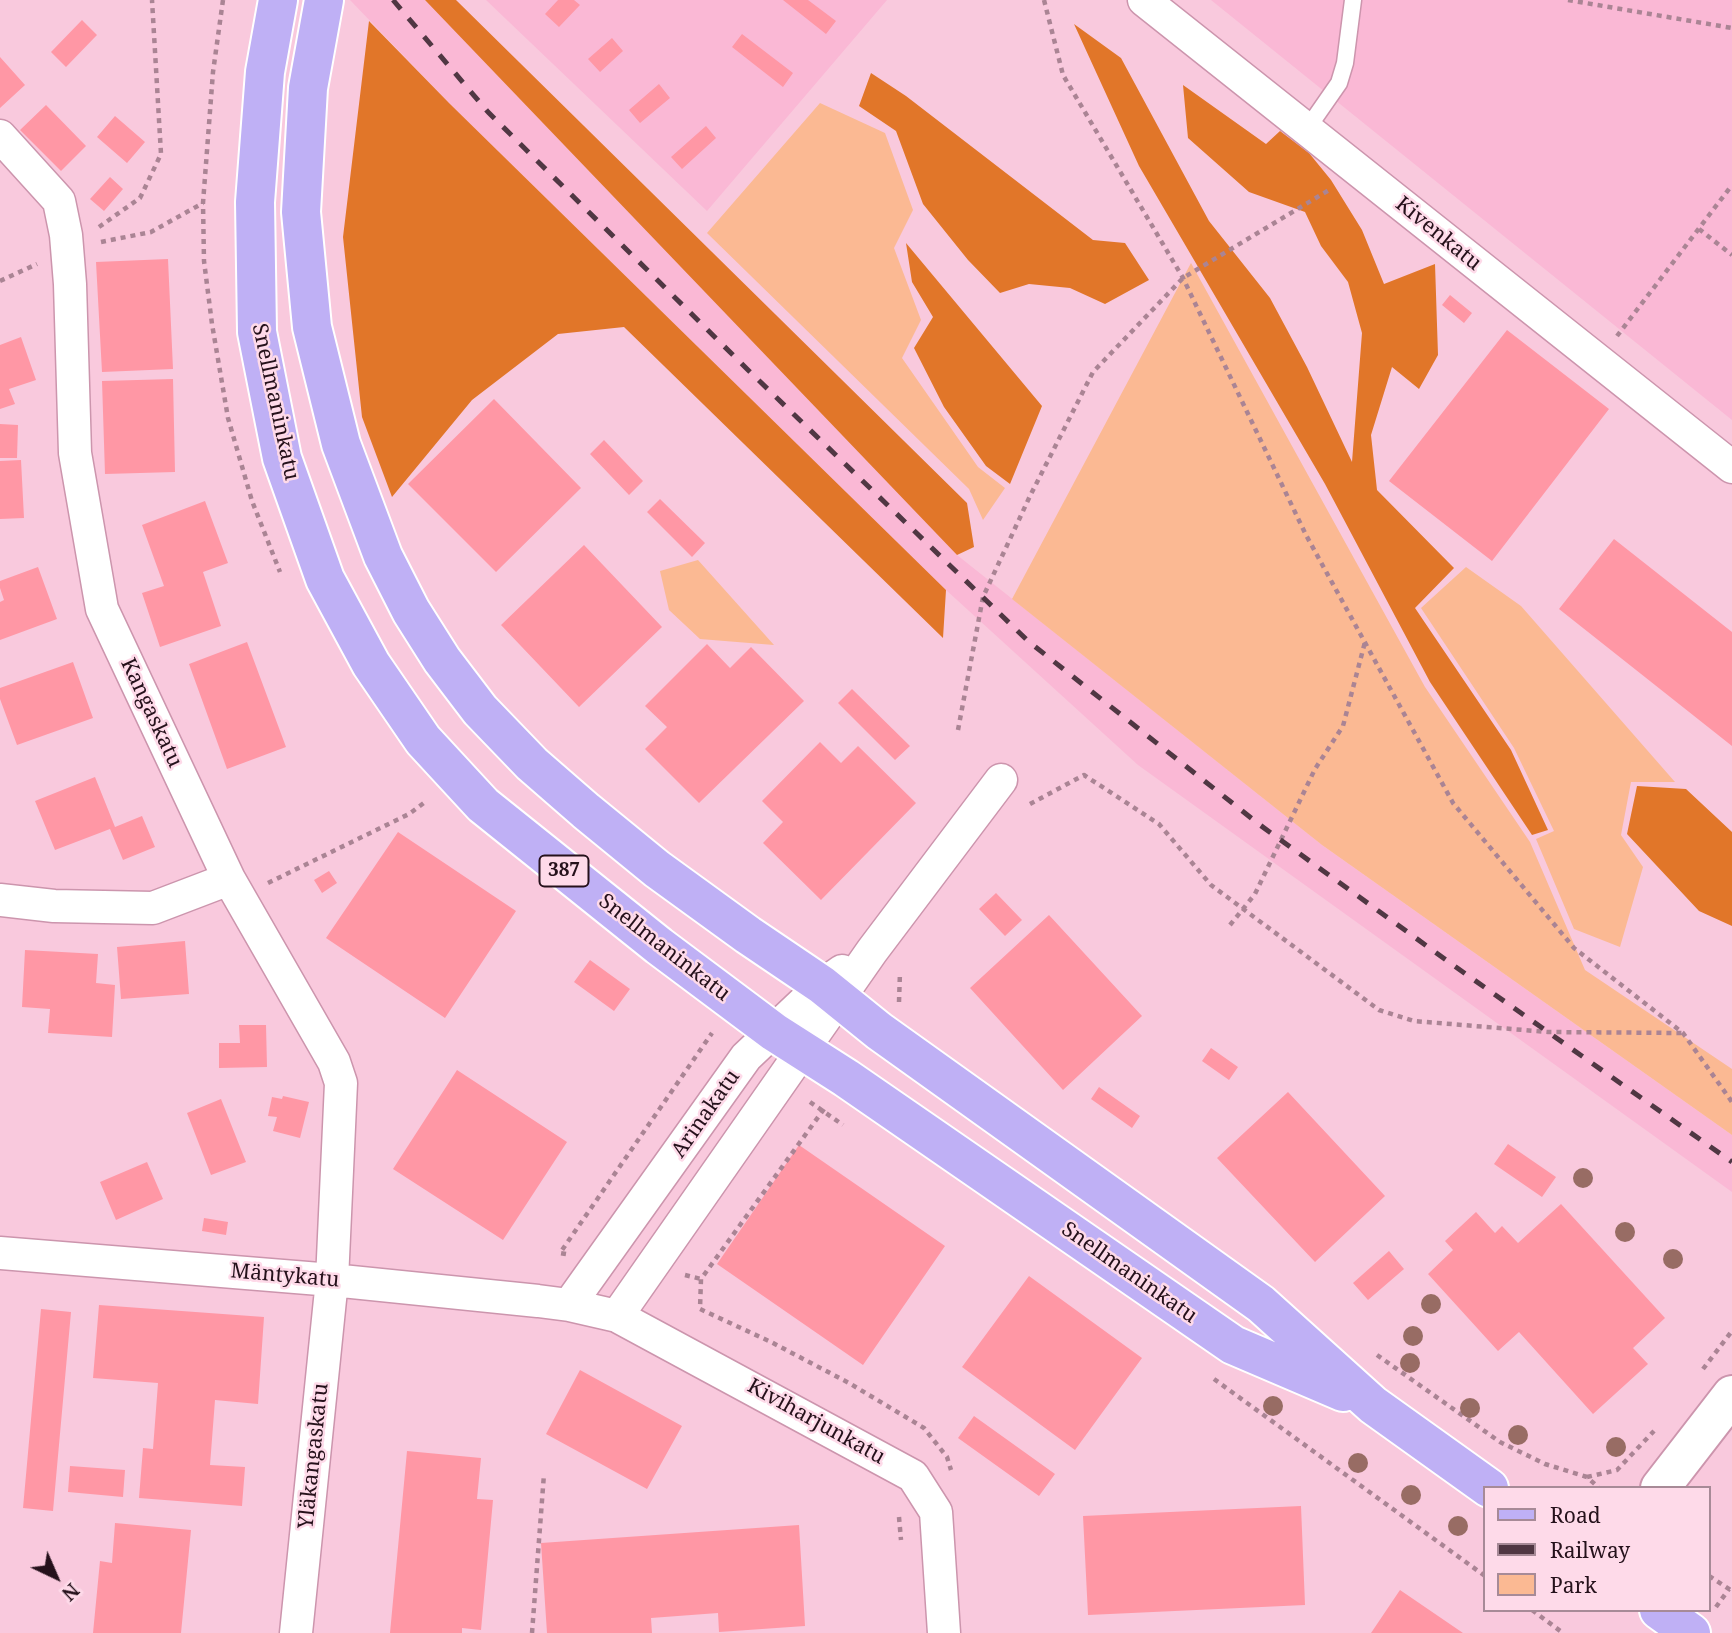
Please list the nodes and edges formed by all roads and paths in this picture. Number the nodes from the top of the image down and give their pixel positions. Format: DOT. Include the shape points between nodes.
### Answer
graph roads {
  1 [pos="152,0"];
  2 [pos="278,0"];
  3 [pos="324,0"];
  4 [pos="1044,0"];
  5 [pos="1144,0"];
  6 [pos="1353,0"];
  7 [pos="1568,0"];
  8 [pos="1732,29"];
  9 [pos="1307,130"];
  10 [pos="0,136"];
  11 [pos="1359,171"];
  12 [pos="1732,185"];
  13 [pos="203,203"];
  14 [pos="1699,229"];
  15 [pos="67,249"];
  16 [pos="1732,255"];
  17 [pos="1183,278"];
  18 [pos="1617,337"];
  19 [pos="1732,467"];
  20 [pos="1364,642"];
  21 [pos="958,730"];
  22 [pos="1001,780"];
  23 [pos="425,802"];
  24 [pos="1030,804"];
  25 [pos="229,879"];
  26 [pos="0,900"];
  27 [pos="1243,910"];
  28 [pos="1230,925"];
  29 [pos="258,929"];
  30 [pos="830,992"];
  31 [pos="1683,1033"];
  32 [pos="788,1041"];
  33 [pos="846,1078"];
  34 [pos="1732,1102"];
  35 [pos="0,1253"];
  36 [pos="560,1253"];
  37 [pos="332,1280"];
  38 [pos="538,1301"];
  39 [pos="569,1305"];
  40 [pos="617,1316"];
  41 [pos="1732,1331"];
  42 [pos="1376,1354"];
  43 [pos="1698,1375"];
  44 [pos="1732,1395"];
  45 [pos="1373,1405"];
  46 [pos="1655,1430"];
  47 [pos="951,1470"];
  48 [pos="544,1474"];
  49 [pos="1587,1477"];
  50 [pos="1486,1486"];
  51 [pos="1597,1486"];
  52 [pos="1662,1486"];
  53 [pos="896,1509"];
  54 [pos="902,1547"];
  55 [pos="1711,1577"];
  56 [pos="1732,1591"];
  57 [pos="1535,1612"];
  58 [pos="1662,1612"];
  59 [pos="296,1633"];
  60 [pos="532,1633"];
  61 [pos="944,1633"];
  62 [pos="1563,1633"];
  63 [pos="1691,1633"];
  1 -- 15 [label="path" via="161,154 140,198"];
  2 -- 32 [label="main road, Snellmaninkatu / 387" via="265,72 255,202 257,332 282,458 325,579 372,664 423,740 483,805 659,946"];
  3 -- 30 [label="main road, Snellmaninkatu" via="308,88 301,212 312,327 341,444 383,556 411,611 480,710 532,764 657,869"];
  4 -- 17 [label="path" via="1063,75"];
  5 -- 9 [label="street, Kivenkatu"];
  6 -- 9 [label="lane" via="1339,83"];
  7 -- 8 [label="path"];
  9 -- 11 [label="street, Kivenkatu"];
  10 -- 15 [label="street, Kangaskatu" via="59,201"];
  11 -- 17 [label="path"];
  11 -- 19 [label="street, Kivenkatu"];
  12 -- 14 [label="path"];
  13 -- 15 [label="path" via="151,232"];
  14 -- 16 [label="path"];
  14 -- 18 [label="path"];
  15 -- 25 [label="street, Kangaskatu" via="75,453 102,610"];
  17 -- 20 [label="path" via="1306,535"];
  17 -- 21 [label="path" via="1093,372 1030,496 983,597"];
  20 -- 27 [label="path" via="1343,726 1315,769"];
  20 -- 31 [label="path" via="1453,803 1574,948"];
  22 -- 30 [label="street, Arinakatu" via="872,951"];
  23 -- 29 [label="path" via="268,884 282,912"];
  24 -- 27 [label="path" via="1084,775 1159,824 1211,885"];
  25 -- 26 [label="street" via="153,908"];
  25 -- 29 [label="street, Kangaskatu"];
  27 -- 28 [label="path"];
  27 -- 31 [label="path" via="1379,1010 1415,1021 1548,1032"];
  29 -- 37 [label="street, Kangaskatu" via="334,1062 341,1083"];
  30 -- 32 [label="street, Arinakatu"];
  30 -- 45 [label="main road, Snellmaninkatu" via="1261,1304"];
  31 -- 34 [label="path"];
  32 -- 33 [label="main road, Snellmaninkatu / 387"];
  32 -- 39 [label="street, Arinakatu" via="746,1057"];
  32 -- 40 [label="street, Arinakatu"];
  33 -- 45 [label="main road, Snellmaninkatu / 387" via="1234,1345"];
  33 -- 47 [label="path" via="701,1279 700,1309 849,1383 924,1428 947,1457"];
  35 -- 37 [label="street, Mäntykatu"];
  36 -- 38 [label="path"];
  37 -- 38 [label="street, Mäntykatu"];
  37 -- 59 [label="street, Yläkangaskatu"];
  38 -- 39 [label="street, Mäntykatu"];
  39 -- 40 [label="street, Kiviharjunkatu"];
  40 -- 61 [label="street, Kiviharjunkatu" via="913,1476 936,1513"];
  41 -- 43 [label="path"];
  42 -- 49 [label="path" via="1500,1442 1545,1464"];
  44 -- 52 [label="street"];
  45 -- 50 [label="main road, Snellmaninkatu"];
  46 -- 49 [label="path" via="1617,1470"];
  48 -- 60 [label="path"];
  49 -- 51 [label="path"];
  53 -- 54 [label="path"];
  55 -- 56 [label="path"];
  57 -- 62 [label="path"];
  58 -- 63 [label="main road"];
}
